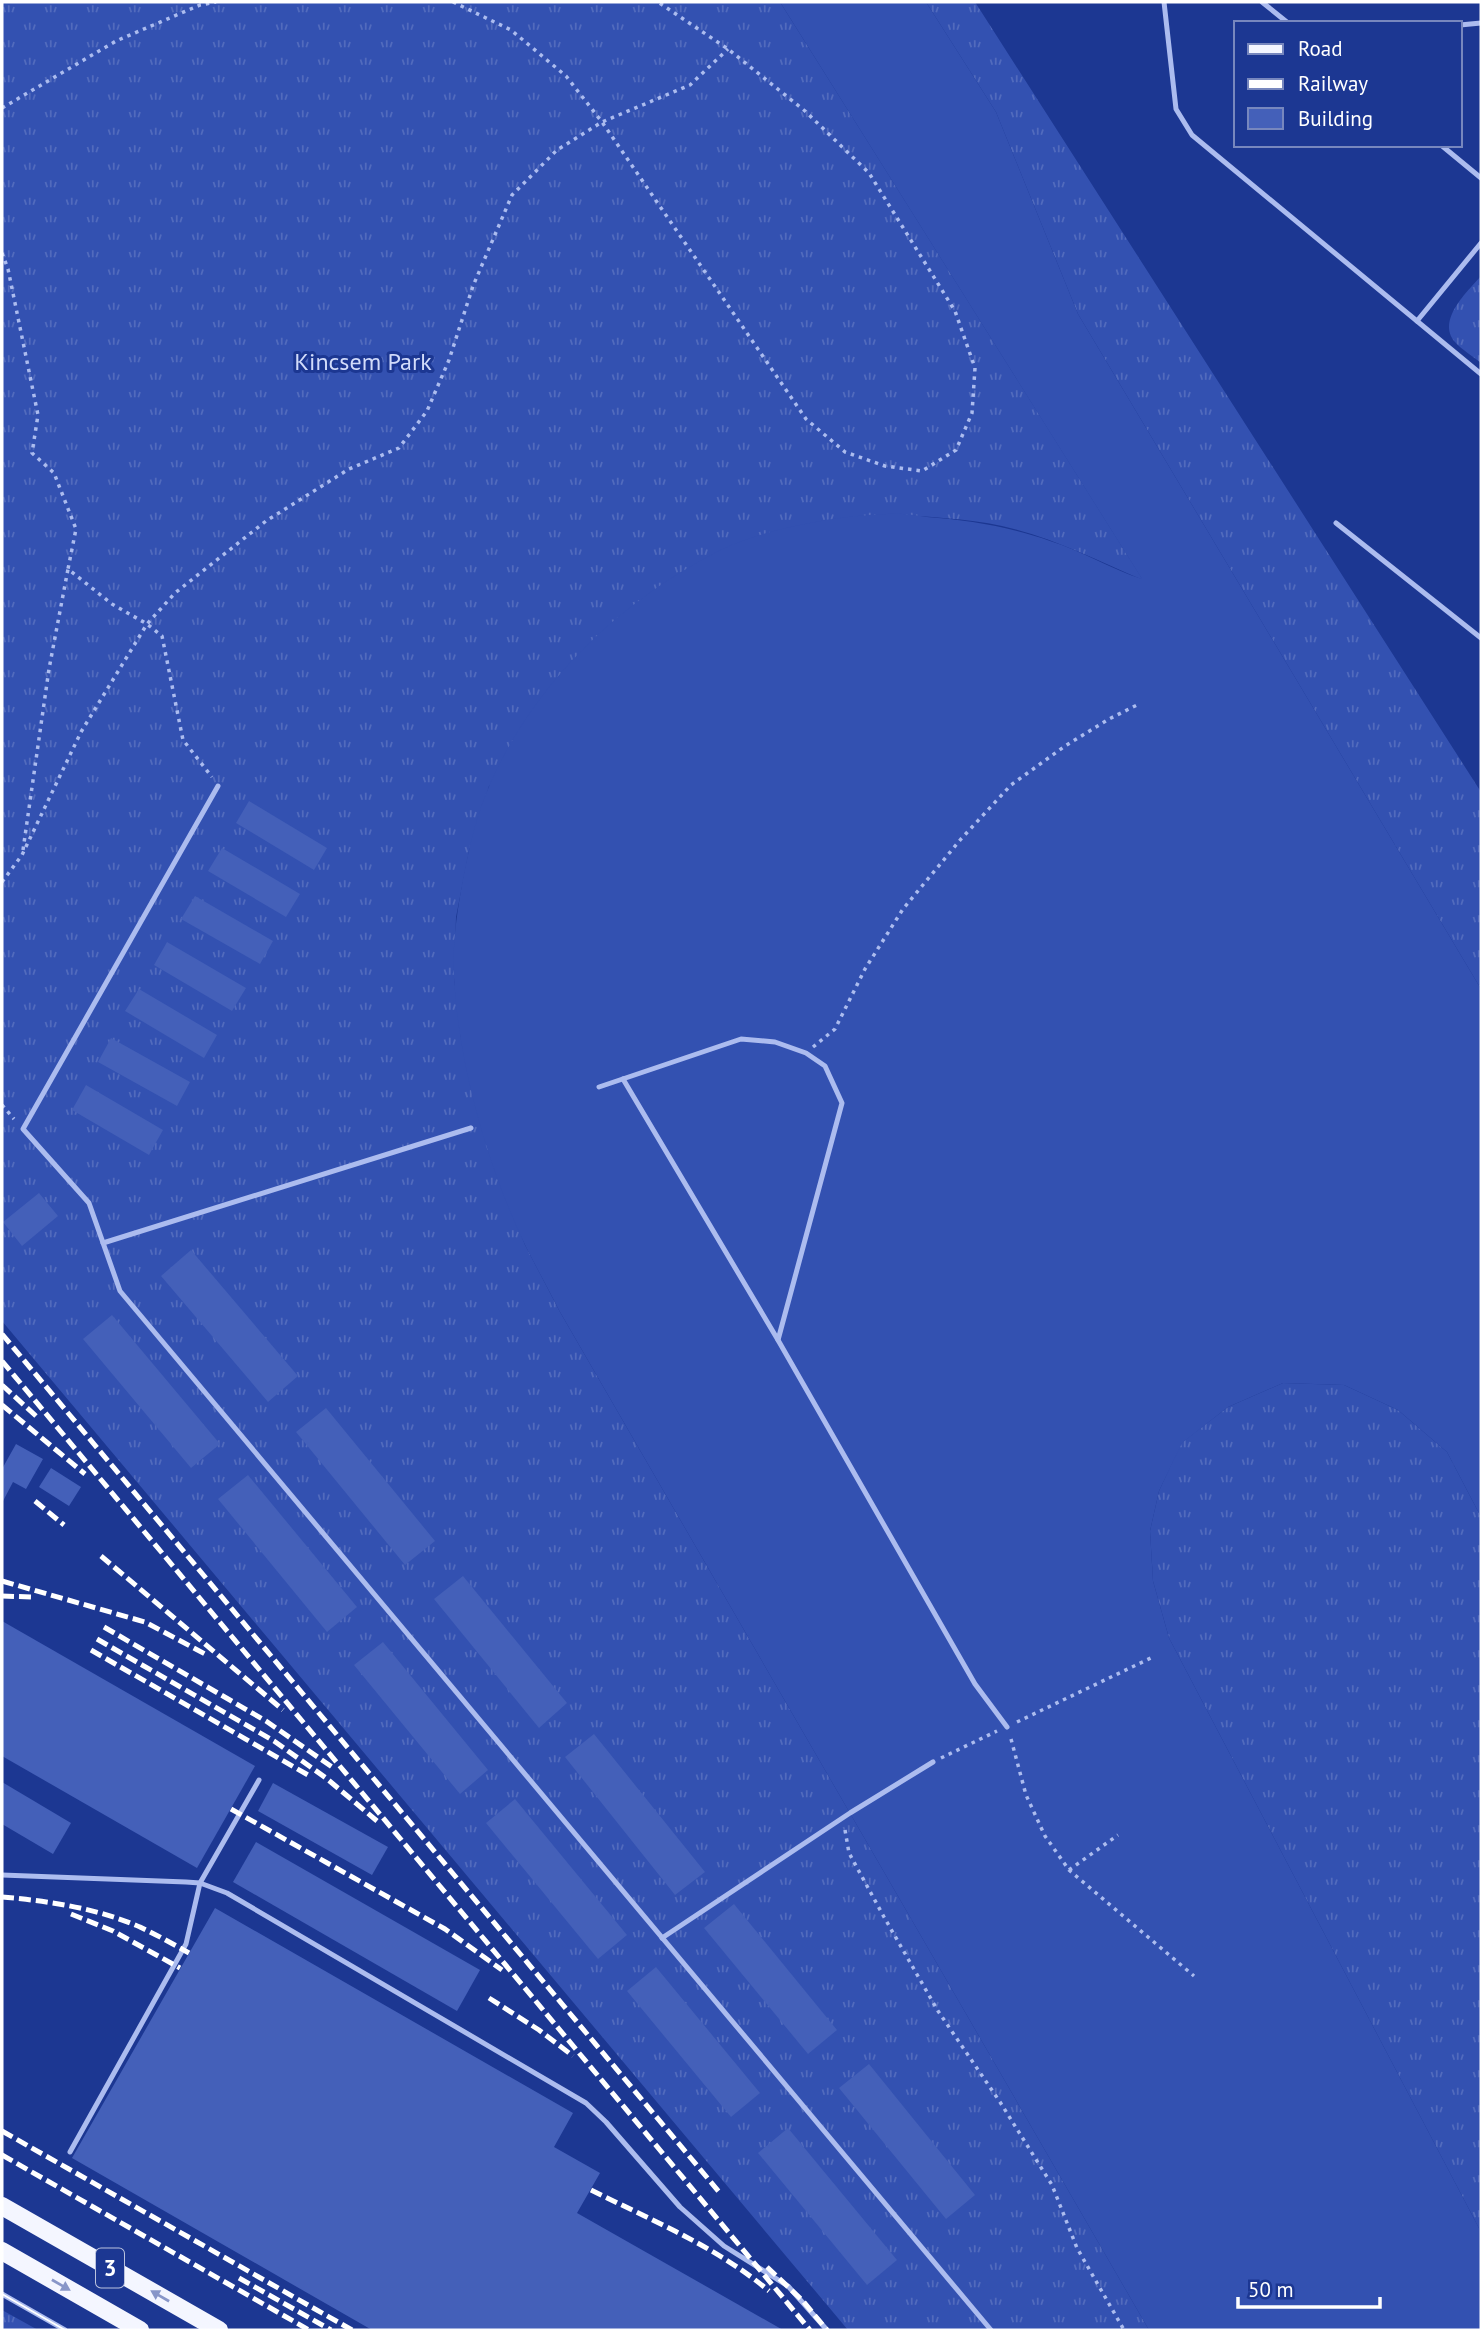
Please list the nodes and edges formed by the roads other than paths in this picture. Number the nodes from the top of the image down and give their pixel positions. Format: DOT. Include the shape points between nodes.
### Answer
graph roads {
  1 [pos="1164,2"];
  2 [pos="1262,2"];
  3 [pos="1286,21"];
  4 [pos="1481,23"];
  5 [pos="1462,25"];
  6 [pos="1443,147"];
  7 [pos="1481,178"];
  8 [pos="1481,243"];
  9 [pos="1417,321"];
  10 [pos="1481,374"];
  11 [pos="1336,523"];
  12 [pos="1481,638"];
  13 [pos="218,786"];
  14 [pos="623,1079"];
  15 [pos="599,1087"];
  16 [pos="471,1128"];
  17 [pos="103,1243"];
  18 [pos="778,1340"];
  19 [pos="1007,1727"];
  20 [pos="933,1762"];
  21 [pos="259,1780"];
  22 [pos="2,1875"];
  23 [pos="200,1884"];
  24 [pos="662,1938"];
  25 [pos="70,2152"];
  26 [pos="2,2206"];
  27 [pos="2,2251"];
  28 [pos="2,2294"];
  29 [pos="65,2330"];
  30 [pos="140,2330"];
  31 [pos="219,2330"];
  32 [pos="827,2330"];
  33 [pos="991,2330"];
  1 -- 9 [label="lane" via="1176,109 1192,135"];
  2 -- 3 [label="lane"];
  4 -- 5 [label="lane"];
  6 -- 7 [label="lane"];
  8 -- 9 [label="lane"];
  9 -- 10 [label="lane"];
  11 -- 12 [label="lane"];
  13 -- 17 [label="lane" via="23,1129 89,1203"];
  14 -- 15 [label="lane"];
  14 -- 18 [label="lane"];
  14 -- 18 [label="lane" via="741,1039 775,1042 825,1066 842,1103"];
  16 -- 17 [label="lane"];
  17 -- 24 [label="lane" via="120,1291"];
  18 -- 19 [label="lane" via="975,1684"];
  20 -- 24 [label="lane"];
  21 -- 23 [label="lane"];
  22 -- 23 [label="lane"];
  23 -- 25 [label="lane" via="186,1944"];
  23 -- 32 [label="lane" via="227,1893 586,2103 680,2207 724,2246 788,2286"];
  24 -- 33 [label="lane"];
  31 -- 26 [label="main road, 3, one-way"];
  27 -- 30 [label="main road, 3, one-way"];
  28 -- 29 [label="lane"];
}
